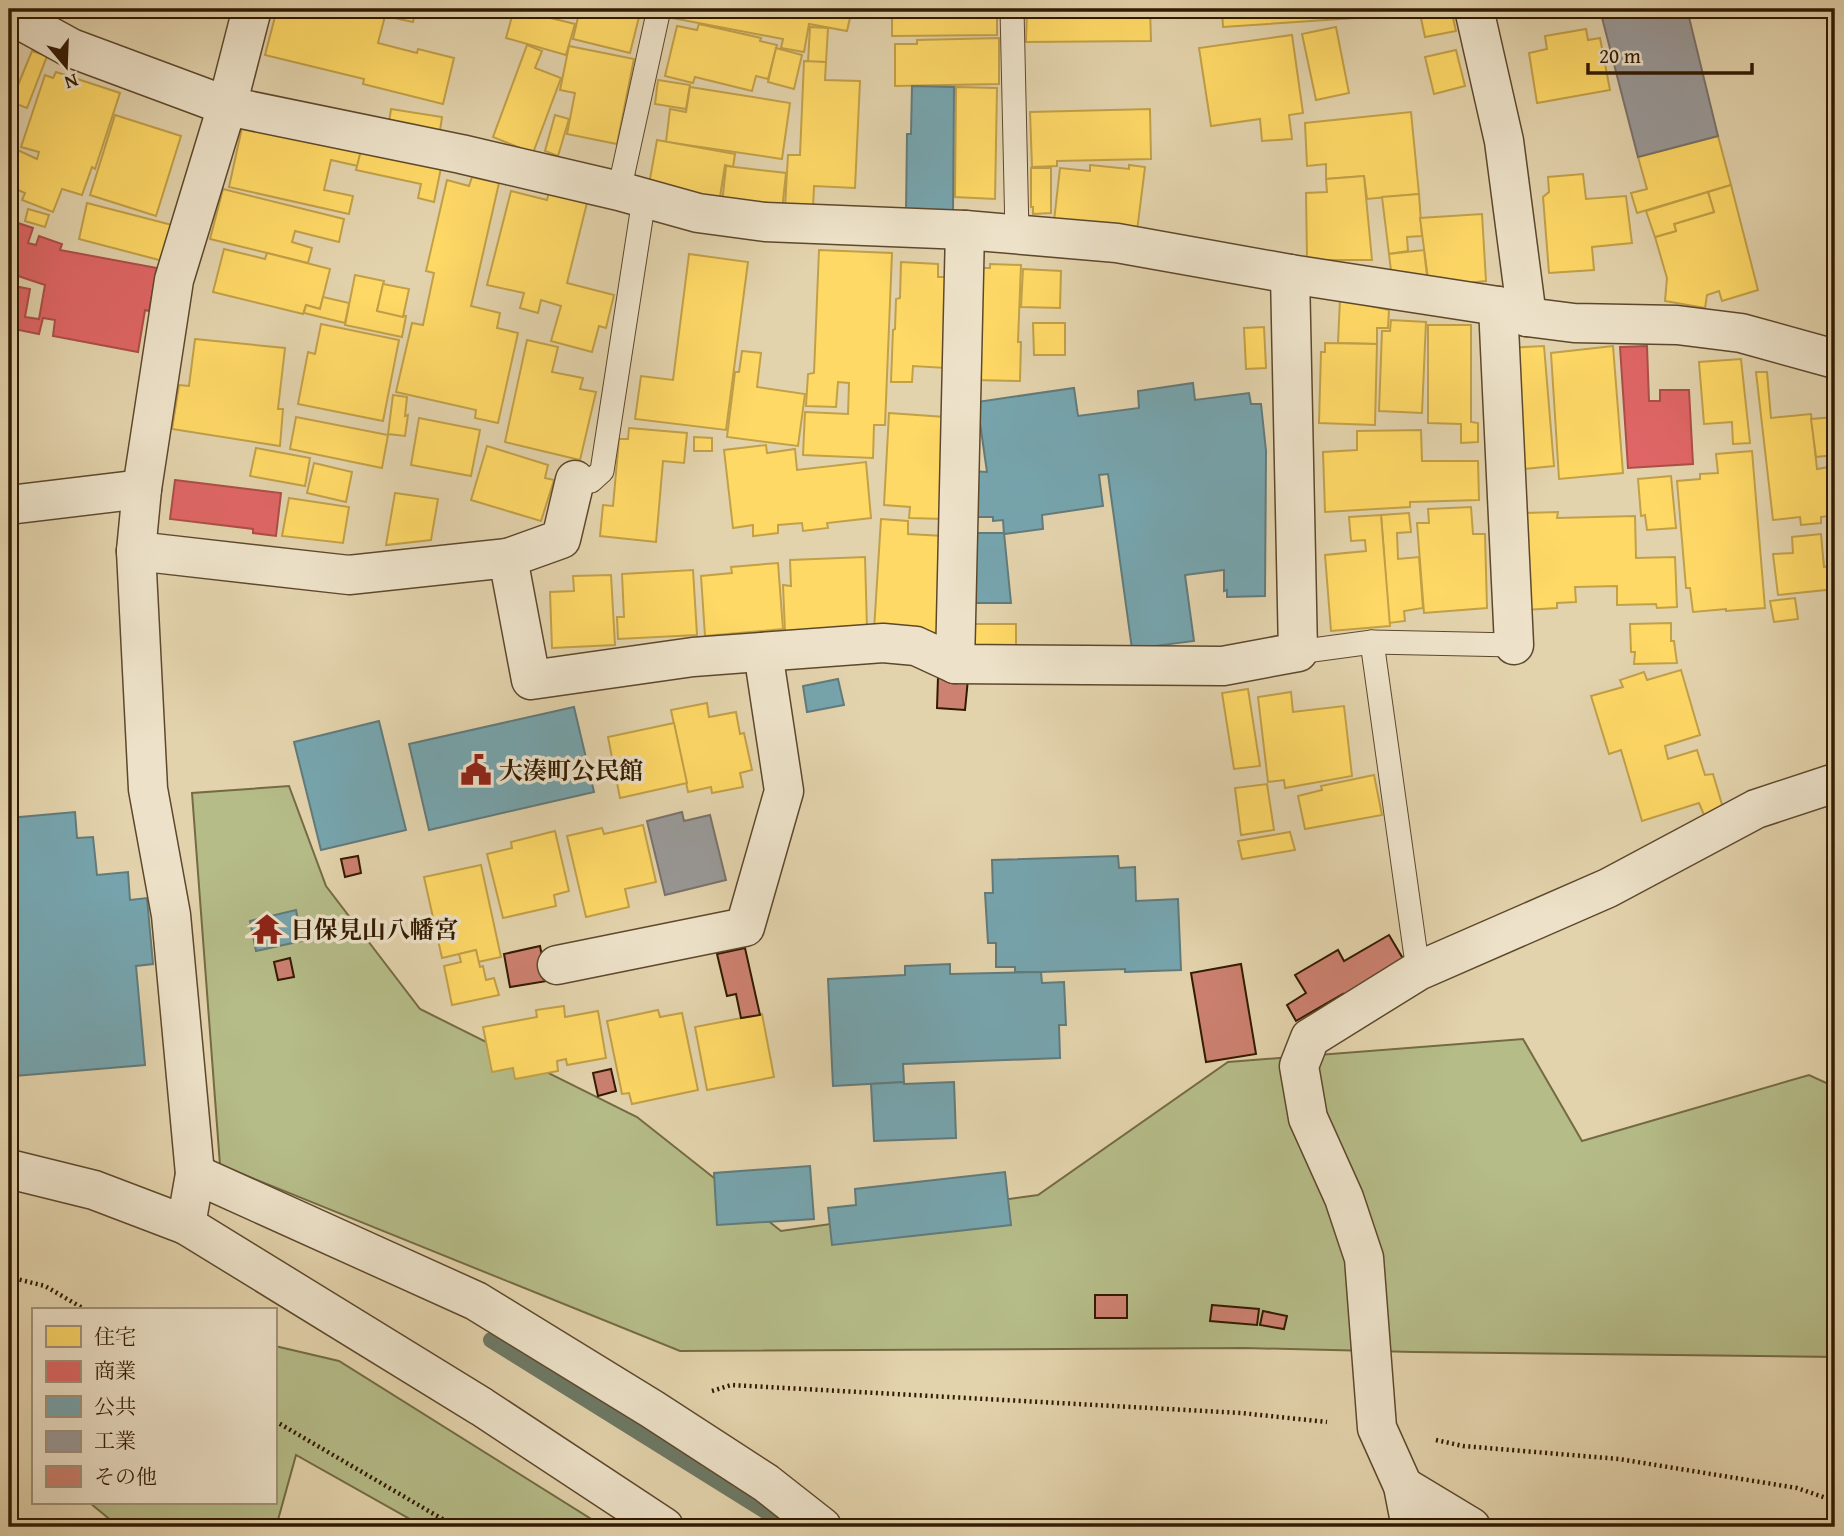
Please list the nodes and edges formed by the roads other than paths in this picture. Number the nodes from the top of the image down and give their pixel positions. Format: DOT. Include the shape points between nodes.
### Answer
graph roads {
  1 [pos="252,9"];
  2 [pos="659,9"];
  3 [pos="1012,9"];
  4 [pos="1474,9"];
  5 [pos="9,14"];
  6 [pos="227,106"];
  7 [pos="631,195"];
  8 [pos="965,230"];
  9 [pos="1017,234"];
  10 [pos="1290,274"];
  11 [pos="1513,312"];
  12 [pos="1835,359"];
  13 [pos="575,480"];
  14 [pos="142,489"];
  15 [pos="9,505"];
  16 [pos="136,551"];
  17 [pos="508,558"];
  18 [pos="1372,642"];
  19 [pos="1514,645"];
  20 [pos="763,652"];
  21 [pos="1297,652"];
  22 [pos="955,664"];
  23 [pos="1835,782"];
  24 [pos="557,965"];
  25 [pos="1418,971"];
  26 [pos="9,1169"];
  27 [pos="195,1174"];
  28 [pos="186,1225"];
  29 [pos="1403,1486"];
  30 [pos="664,1527"];
  31 [pos="822,1527"];
  32 [pos="1411,1527"];
  33 [pos="1471,1527"];
  1 -- 6 [label="street"];
  2 -- 7 [label="lane"];
  3 -- 9 [label="lane"];
  4 -- 11 [label="street" via="1504,141"];
  5 -- 6 [label="street" via="71,48"];
  6 -- 7 [label="street"];
  6 -- 14 [label="street" via="174,280"];
  7 -- 8 [label="street" via="698,213 765,222"];
  7 -- 13 [label="lane" via="602,471 591,481"];
  8 -- 9 [label="street"];
  8 -- 22 [label="street"];
  9 -- 10 [label="street" via="1116,243"];
  10 -- 11 [label="street"];
  10 -- 21 [label="street"];
  11 -- 12 [label="street" via="1574,323 1677,325 1741,333"];
  11 -- 19 [label="street"];
  13 -- 17 [label="street" via="561,539"];
  14 -- 15 [label="street"];
  14 -- 16 [label="street"];
  16 -- 17 [label="street" via="348,575"];
  16 -- 27 [label="street" via="148,789 171,915"];
  17 -- 20 [label="street" via="531,680"];
  18 -- 19 [label="lane"];
  18 -- 21 [label="lane"];
  18 -- 25 [label="lane"];
  20 -- 22 [label="street" via="883,643 916,646"];
  20 -- 24 [label="street" via="784,791 745,927"];
  21 -- 22 [label="street" via="1223,666"];
  23 -- 25 [label="street" via="1756,809 1608,888"];
  25 -- 29 [label="street" via="1310,1038 1299,1066 1308,1118 1344,1198 1364,1258 1377,1428"];
  26 -- 28 [label="street" via="94,1190"];
  27 -- 28 [label="street"];
  27 -- 31 [label="street" via="476,1300 766,1483"];
  28 -- 30 [label="street" via="482,1407"];
  29 -- 32 [label="street"];
  29 -- 33 [label="street"];
}
